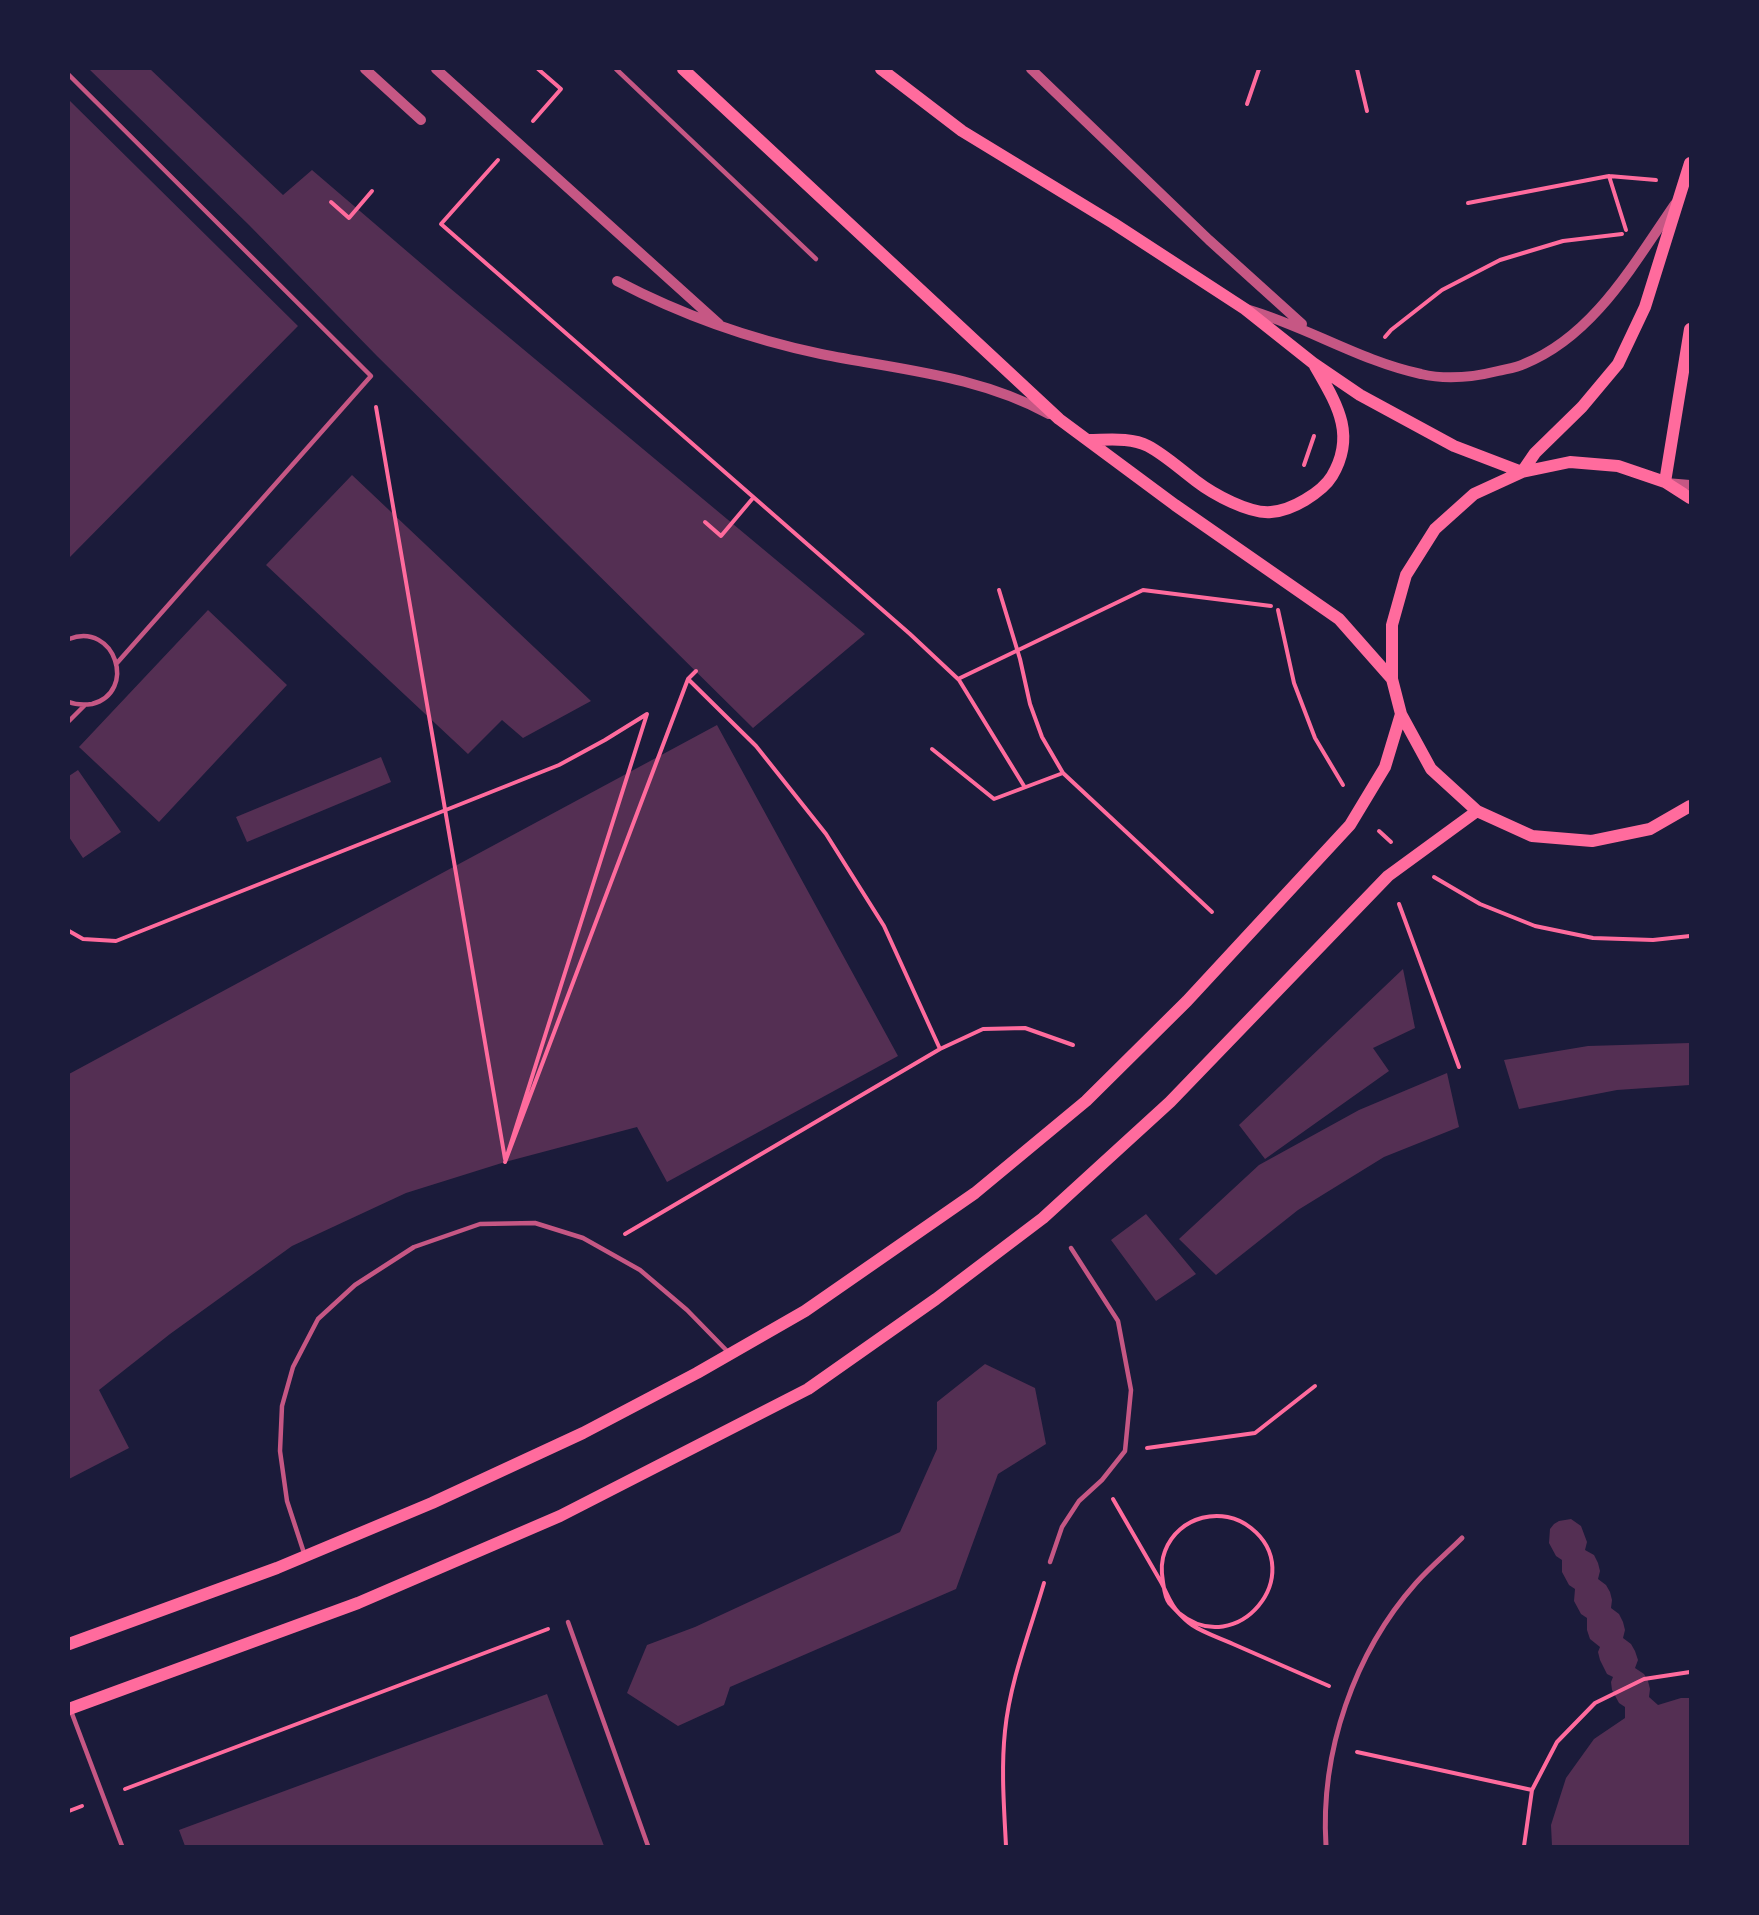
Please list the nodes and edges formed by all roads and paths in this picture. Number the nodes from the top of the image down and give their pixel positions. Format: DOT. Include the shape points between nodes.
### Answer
graph roads {
  1 [pos="365,69"];
  2 [pos="436,69"];
  3 [pos="538,69"];
  4 [pos="616,69"];
  5 [pos="682,69"];
  6 [pos="881,69"];
  7 [pos="1031,69"];
  8 [pos="1259,69"];
  9 [pos="1357,69"];
  10 [pos="69,75"];
  11 [pos="1247,104"];
  12 [pos="1367,111"];
  13 [pos="421,120"];
  14 [pos="529,125"];
  15 [pos="505,152"];
  16 [pos="1690,164"];
  17 [pos="1609,176"];
  18 [pos="1684,182"];
  19 [pos="372,191"];
  20 [pos="1679,199"];
  21 [pos="331,202"];
  22 [pos="1468,203"];
  23 [pos="1627,234"];
  24 [pos="816,259"];
  25 [pos="617,280"];
  26 [pos="1245,309"];
  27 [pos="723,329"];
  28 [pos="1690,329"];
  29 [pos="1308,331"];
  30 [pos="1313,363"];
  31 [pos="371,376"];
  32 [pos="1059,420"];
  33 [pos="1089,440"];
  34 [pos="1522,472"];
  35 [pos="1665,482"];
  36 [pos="1690,485"];
  37 [pos="753,498"];
  38 [pos="1690,498"];
  39 [pos="705,522"];
  40 [pos="999,590"];
  41 [pos="1277,607"];
  42 [pos="69,639"];
  43 [pos="117,663"];
  44 [pos="696,671"];
  45 [pos="688,679"];
  46 [pos="958,679"];
  47 [pos="1392,679"];
  48 [pos="69,702"];
  49 [pos="85,705"];
  50 [pos="1401,714"];
  51 [pos="69,721"];
  52 [pos="932,749"];
  53 [pos="1063,773"];
  54 [pos="1024,786"];
  55 [pos="1690,806"];
  56 [pos="1477,811"];
  57 [pos="1389,876"];
  58 [pos="1212,912"];
  59 [pos="69,931"];
  60 [pos="1073,1045"];
  61 [pos="940,1049"];
  62 [pos="1459,1067"];
  63 [pos="505,1162"];
  64 [pos="601,1248"];
  65 [pos="1071,1248"];
  66 [pos="730,1354"];
  67 [pos="1315,1386"];
  68 [pos="1125,1451"];
  69 [pos="1102,1480"];
  70 [pos="1462,1538"];
  71 [pos="305,1556"];
  72 [pos="1050,1562"];
  73 [pos="1163,1586"];
  74 [pos="1178,1612"];
  75 [pos="568,1622"];
  76 [pos="69,1644"];
  77 [pos="1690,1672"];
  78 [pos="1349,1695"];
  79 [pos="70,1709"];
  80 [pos="1333,1747"];
  81 [pos="1532,1790"];
  82 [pos="104,1797"];
  83 [pos="69,1811"];
  84 [pos="122,1846"];
  85 [pos="648,1846"];
  86 [pos="1006,1846"];
  87 [pos="1326,1846"];
  88 [pos="1524,1846"];
  1 -- 13 [label="street"];
  2 -- 27 [label="street"];
  3 -- 14 [label="path" via="561,89"];
  4 -- 24 [label="lane"];
  5 -- 32 [label="main road"];
  6 -- 26 [label="main road" via="963,130"];
  7 -- 29 [label="street"];
  8 -- 11 [label="path"];
  9 -- 12 [label="path"];
  10 -- 31 [label="lane"];
  15 -- 46 [label="path" via="441,224"];
  16 -- 18 [label="main road"];
  17 -- 18 [label="path"];
  17 -- 22 [label="path"];
  17 -- 23 [label="path"];
  18 -- 20 [label="main road"];
  19 -- 21 [label="path" via="349,218"];
  20 -- 29 [label="street" via="1612,295 1567,340 1524,364 1473,377 1422,375"];
  20 -- 34 [label="main road" via="1645,307 1618,364"];
  25 -- 27 [label="street"];
  26 -- 29 [label="street"];
  26 -- 30 [label="main road"];
  27 -- 32 [label="street" via="819,354 976,383 1028,402"];
  28 -- 35 [label="main road"];
  30 -- 33 [label="main road" via="1344,424 1344,444 1339,465 1329,482 1293,508 1270,512 1243,507 1197,483 1146,444"];
  30 -- 34 [label="main road" via="1360,395 1454,446"];
  31 -- 43 [label="lane"];
  31 -- 63 [label="path"];
  32 -- 33 [label="main road"];
  33 -- 47 [label="main road" via="1339,619"];
  34 -- 35 [label="main road" via="1570,462 1618,466"];
  34 -- 47 [label="main road" via="1474,494 1434,530 1406,575 1392,626"];
  35 -- 36 [label="street"];
  35 -- 38 [label="main road"];
  37 -- 39 [label="path" via="720,536"];
  40 -- 53 [label="path" via="1030,704 1042,737"];
  41 -- 46 [label="path" via="1143,590"];
  42 -- 43 [label="lane" via="94,638 104,643"];
  43 -- 49 [label="lane" via="118,675 107,696"];
  44 -- 45 [label="path"];
  45 -- 61 [label="path" via="756,746 826,834 884,926"];
  45 -- 63 [label="path"];
  46 -- 54 [label="path"];
  47 -- 50 [label="main road"];
  48 -- 49 [label="lane"];
  49 -- 51 [label="lane"];
  50 -- 56 [label="main road" via="1431,769"];
  50 -- 66 [label="main road" via="1386,767 1350,825 1187,1001 1086,1101 975,1193 805,1311"];
  52 -- 54 [label="path" via="993,799"];
  53 -- 54 [label="path"];
  53 -- 58 [label="path"];
  55 -- 56 [label="main road" via="1650,829 1592,841 1532,836"];
  56 -- 57 [label="main road"];
  57 -- 62 [label="path"];
  57 -- 79 [label="main road" via="1170,1102 1043,1218 808,1389 539,1525 358,1603"];
  59 -- 63 [label="path" via="82,939 116,941 559,765 647,714"];
  60 -- 61 [label="path" via="1025,1028 983,1029"];
  61 -- 64 [label="path"];
  64 -- 66 [label="lane" via="640,1270"];
  64 -- 71 [label="lane" via="535,1223 480,1224 414,1247 355,1285 318,1319 293,1367 282,1406 280,1451 287,1501"];
  65 -- 68 [label="lane" via="1118,1321 1131,1390"];
  66 -- 71 [label="main road" via="583,1433"];
  67 -- 68 [label="path" via="1255,1433"];
  68 -- 69 [label="lane"];
  69 -- 72 [label="lane" via="1079,1501 1062,1527"];
  69 -- 73 [label="path"];
  70 -- 78 [label="street" via="1416,1583 1377,1636"];
  71 -- 76 [label="main road"];
  72 -- 86 [label="path" via="1015,1679 1005,1729 1002,1778"];
  73 -- 74 [label="path"];
  73 -- 74 [label="path" via="1165,1550 1178,1531 1194,1520 1214,1515 1234,1518 1261,1538 1270,1555 1272,1574 1267,1595 1256,1611 1240,1622 1219,1627 1200,1624"];
  74 -- 78 [label="path" via="1191,1625"];
  75 -- 82 [label="path"];
  75 -- 85 [label="lane"];
  77 -- 81 [label="path" via="1644,1679 1595,1703 1557,1742"];
  78 -- 80 [label="street"];
  79 -- 82 [label="lane"];
  80 -- 81 [label="path"];
  80 -- 87 [label="street" via="1324,1818"];
  81 -- 88 [label="path"];
  82 -- 83 [label="path"];
  82 -- 84 [label="lane"];
}
